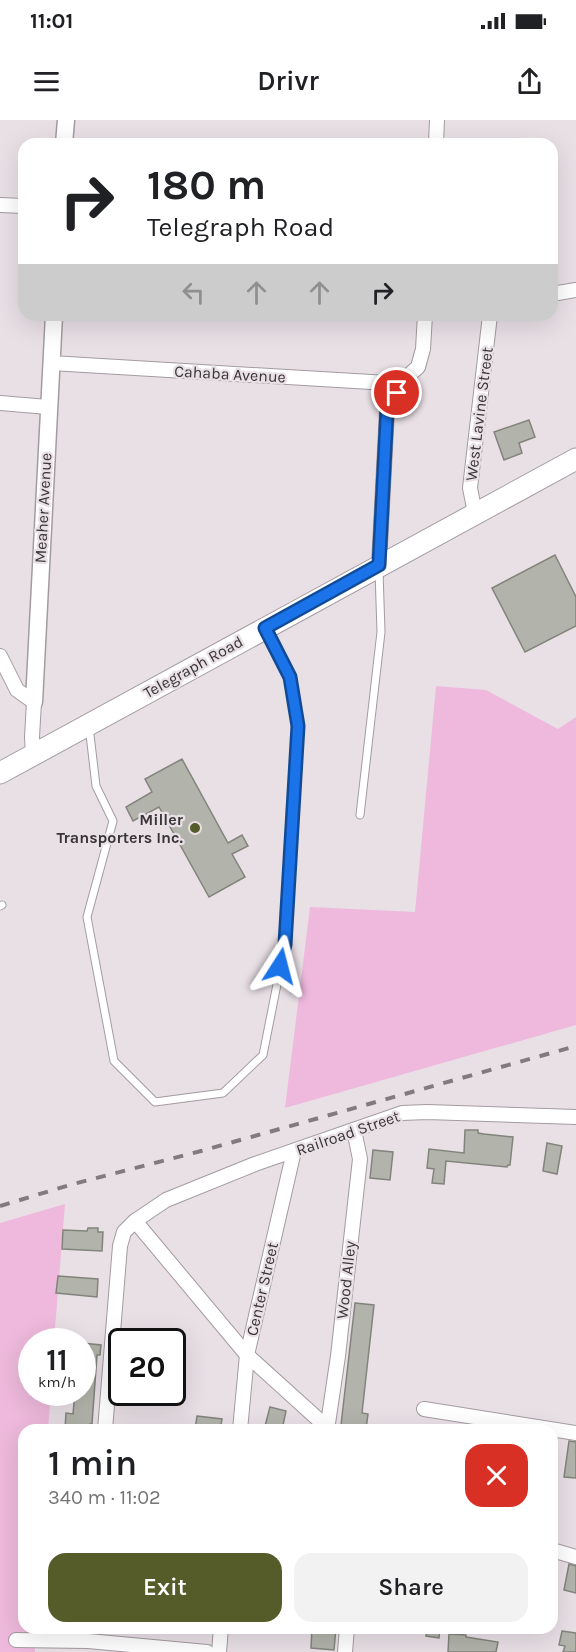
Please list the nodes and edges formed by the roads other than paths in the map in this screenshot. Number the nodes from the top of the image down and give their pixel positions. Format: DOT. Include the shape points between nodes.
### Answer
graph roads {
  1 [pos="66,120"];
  2 [pos="438,120"];
  3 [pos="64,138"];
  4 [pos="436,138"];
  5 [pos="0,205"];
  6 [pos="18,206"];
  7 [pos="576,290"];
  8 [pos="558,293"];
  9 [pos="54,321"];
  10 [pos="425,321"];
  11 [pos="489,321"];
  12 [pos="51,363"];
  13 [pos="408,376"];
  14 [pos="388,383"];
  15 [pos="0,403"];
  16 [pos="48,407"];
  17 [pos="387,410"];
  18 [pos="576,459"];
  19 [pos="475,513"];
  20 [pos="379,565"];
  21 [pos="265,628"];
  22 [pos="0,656"];
  23 [pos="34,702"];
  24 [pos="89,724"];
  25 [pos="33,754"];
  26 [pos="0,773"];
  27 [pos="360,815"];
  28 [pos="576,1117"];
  29 [pos="354,1130"];
  30 [pos="294,1151"];
  31 [pos="135,1221"];
  32 [pos="247,1355"];
  33 [pos="424,1409"];
  34 [pos="105,1424"];
  35 [pos="241,1424"];
  36 [pos="322,1424"];
  37 [pos="327,1424"];
  38 [pos="519,1424"];
  39 [pos="558,1430"];
  40 [pos="576,1433"];
  41 [pos="558,1552"];
  42 [pos="576,1557"];
  43 [pos="88,1634"];
  44 [pos="220,1634"];
  45 [pos="346,1634"];
  46 [pos="16,1640"];
  47 [pos="56,1646"];
  48 [pos="207,1652"];
  49 [pos="219,1652"];
  50 [pos="345,1652"];
  1 -- 3 [label="street"];
  2 -- 4 [label="street"];
  5 -- 6 [label="street"];
  7 -- 8 [label="street"];
  9 -- 12 [label="street, Meaher Avenue"];
  10 -- 13 [label="street" via="418,367"];
  11 -- 19 [label="street, West Lavine Street" via="470,488"];
  12 -- 14 [label="street, Cahaba Avenue"];
  12 -- 16 [label="street, Meaher Avenue"];
  13 -- 14 [label="street, Cahaba Avenue"];
  13 -- 17 [label="street"];
  14 -- 17 [label="street"];
  15 -- 16 [label="street"];
  16 -- 23 [label="street, Meaher Avenue"];
  17 -- 20 [label="street"];
  18 -- 19 [label="main road, Telegraph Road"];
  19 -- 20 [label="main road, Telegraph Road"];
  20 -- 21 [label="main road, Telegraph Road"];
  20 -- 27 [label="lane" via="381,632"];
  21 -- 24 [label="main road, Telegraph Road"];
  21 -- 24 [label="lane" via="290,677 298,726 285,944 263,1055 223,1093 155,1102 114,1061 87,917 113,821 96,786"];
  22 -- 23 [label="street" via="17,690"];
  23 -- 25 [label="street"];
  24 -- 25 [label="main road, Telegraph Road"];
  25 -- 26 [label="main road, Telegraph Road"];
  28 -- 29 [label="street, Railroad Street" via="402,1113"];
  29 -- 30 [label="street, Railroad Street"];
  29 -- 37 [label="street, Wood Alley" via="360,1159"];
  30 -- 31 [label="street, Railroad Street" via="166,1200"];
  30 -- 32 [label="street, Center Street"];
  31 -- 32 [label="street"];
  31 -- 34 [label="street" via="124,1232 120,1246"];
  32 -- 35 [label="street, Center Street"];
  32 -- 36 [label="street"];
  33 -- 38 [label="street"];
  39 -- 40 [label="street"];
  41 -- 42 [label="street"];
  43 -- 47 [label="street"];
  43 -- 48 [label="street"];
  44 -- 49 [label="street"];
  45 -- 50 [label="street"];
  46 -- 47 [label="street"];
}
